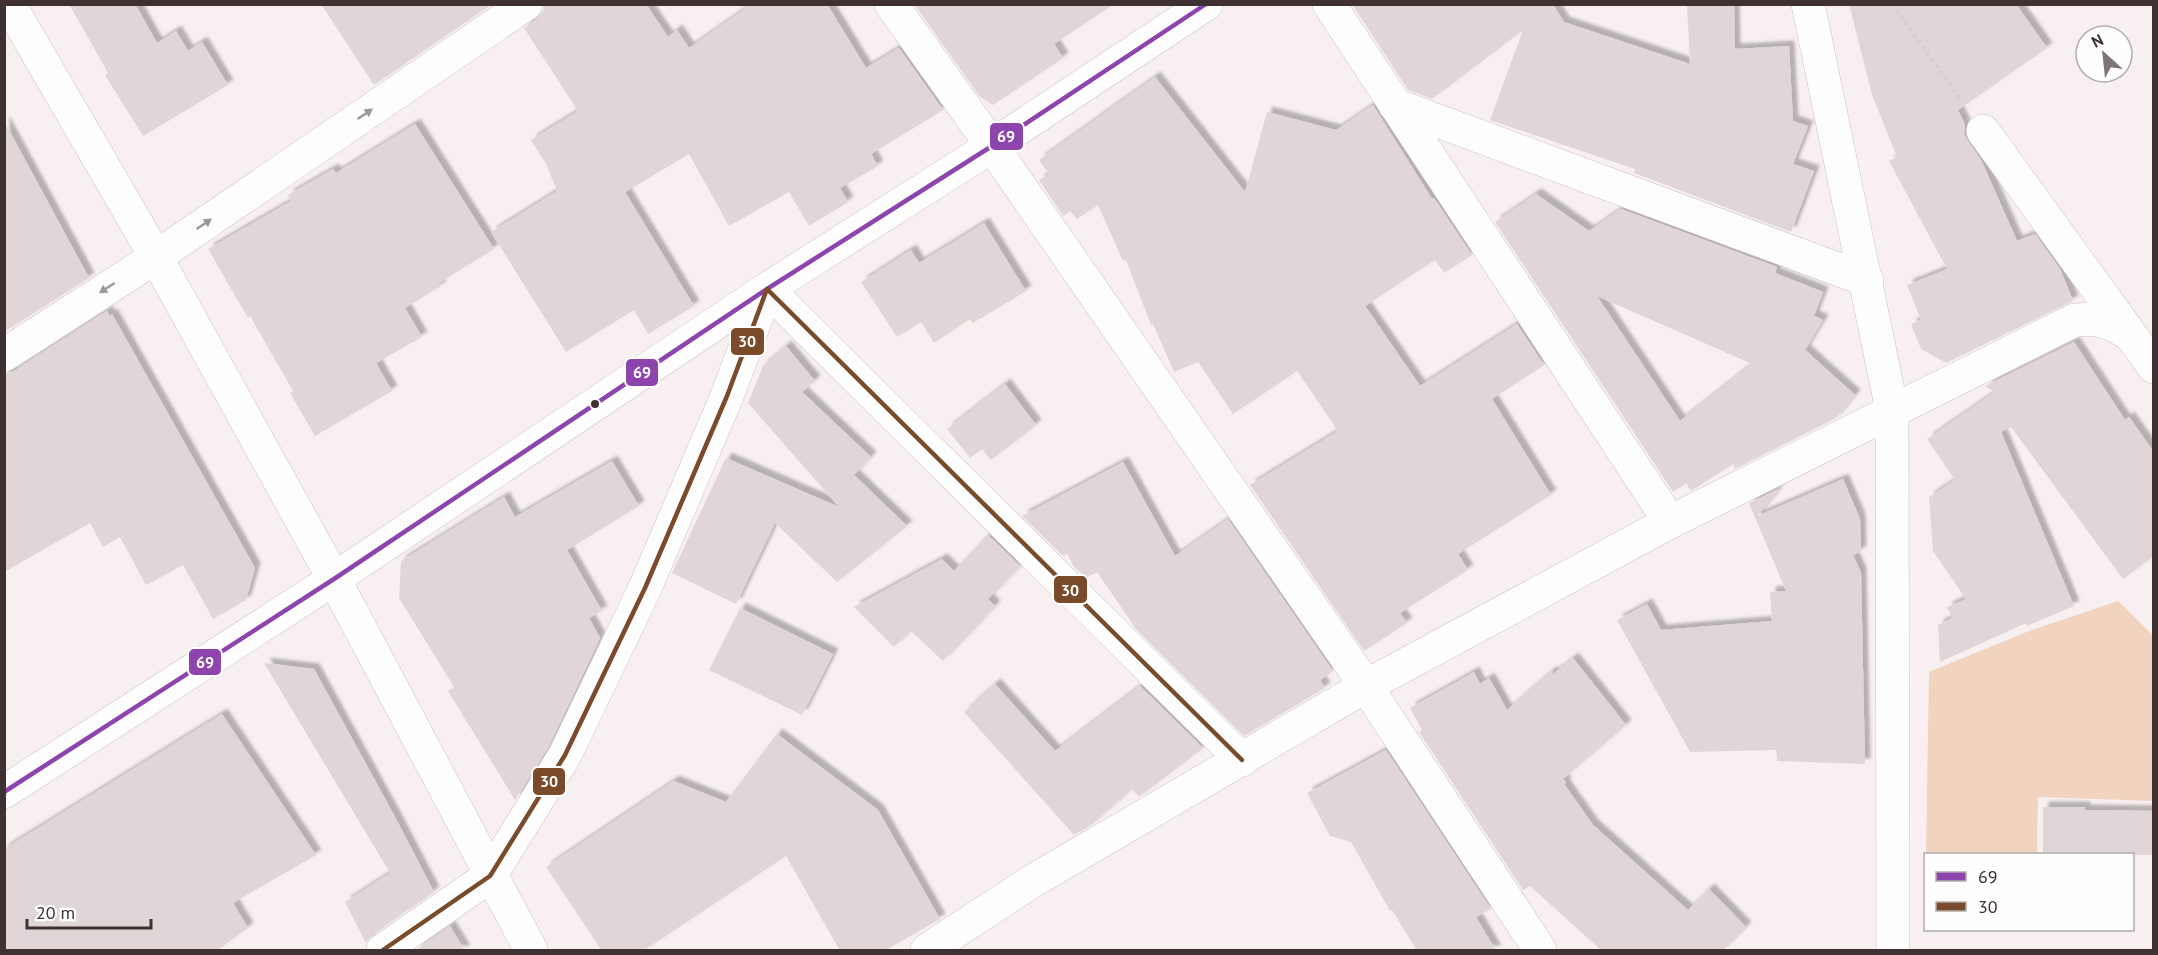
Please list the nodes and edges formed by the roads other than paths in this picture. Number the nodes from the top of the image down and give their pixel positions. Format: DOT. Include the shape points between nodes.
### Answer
graph roads {
  1 [pos="9,4"];
  2 [pos="526,4"];
  3 [pos="891,4"];
  4 [pos="1206,4"];
  5 [pos="1329,4"];
  6 [pos="1808,4"];
  7 [pos="1395,105"];
  8 [pos="1983,131"];
  9 [pos="992,146"];
  10 [pos="156,256"];
  11 [pos="1867,280"];
  12 [pos="767,289"];
  13 [pos="2129,334"];
  14 [pos="4,355"];
  15 [pos="2154,367"];
  16 [pos="1892,410"];
  17 [pos="1670,522"];
  18 [pos="334,579"];
  19 [pos="1366,686"];
  20 [pos="1242,759"];
  21 [pos="4,792"];
  22 [pos="490,876"];
  23 [pos="383,951"];
  24 [pos="531,951"];
  25 [pos="927,951"];
  26 [pos="1540,951"];
  27 [pos="1893,951"];
  1 -- 10 [label="street"];
  10 -- 2 [label="street, one-way"];
  3 -- 9 [label="street"];
  4 -- 9 [label="street"];
  5 -- 7 [label="street"];
  6 -- 11 [label="street"];
  7 -- 11 [label="street"];
  7 -- 17 [label="street"];
  8 -- 13 [label="street"];
  9 -- 12 [label="street"];
  9 -- 19 [label="street"];
  10 -- 14 [label="street, one-way"];
  10 -- 18 [label="street"];
  11 -- 16 [label="street"];
  12 -- 18 [label="street"];
  12 -- 20 [label="street"];
  12 -- 22 [label="street" via="727,396 645,588 565,755"];
  13 -- 15 [label="street"];
  13 -- 16 [label="street" via="2098,318 2075,320"];
  16 -- 17 [label="street"];
  16 -- 27 [label="street"];
  17 -- 19 [label="street"];
  18 -- 21 [label="street"];
  18 -- 22 [label="street"];
  19 -- 20 [label="street"];
  19 -- 26 [label="street"];
  20 -- 25 [label="street" via="1031,882"];
  22 -- 23 [label="street"];
  22 -- 24 [label="street"];
}
